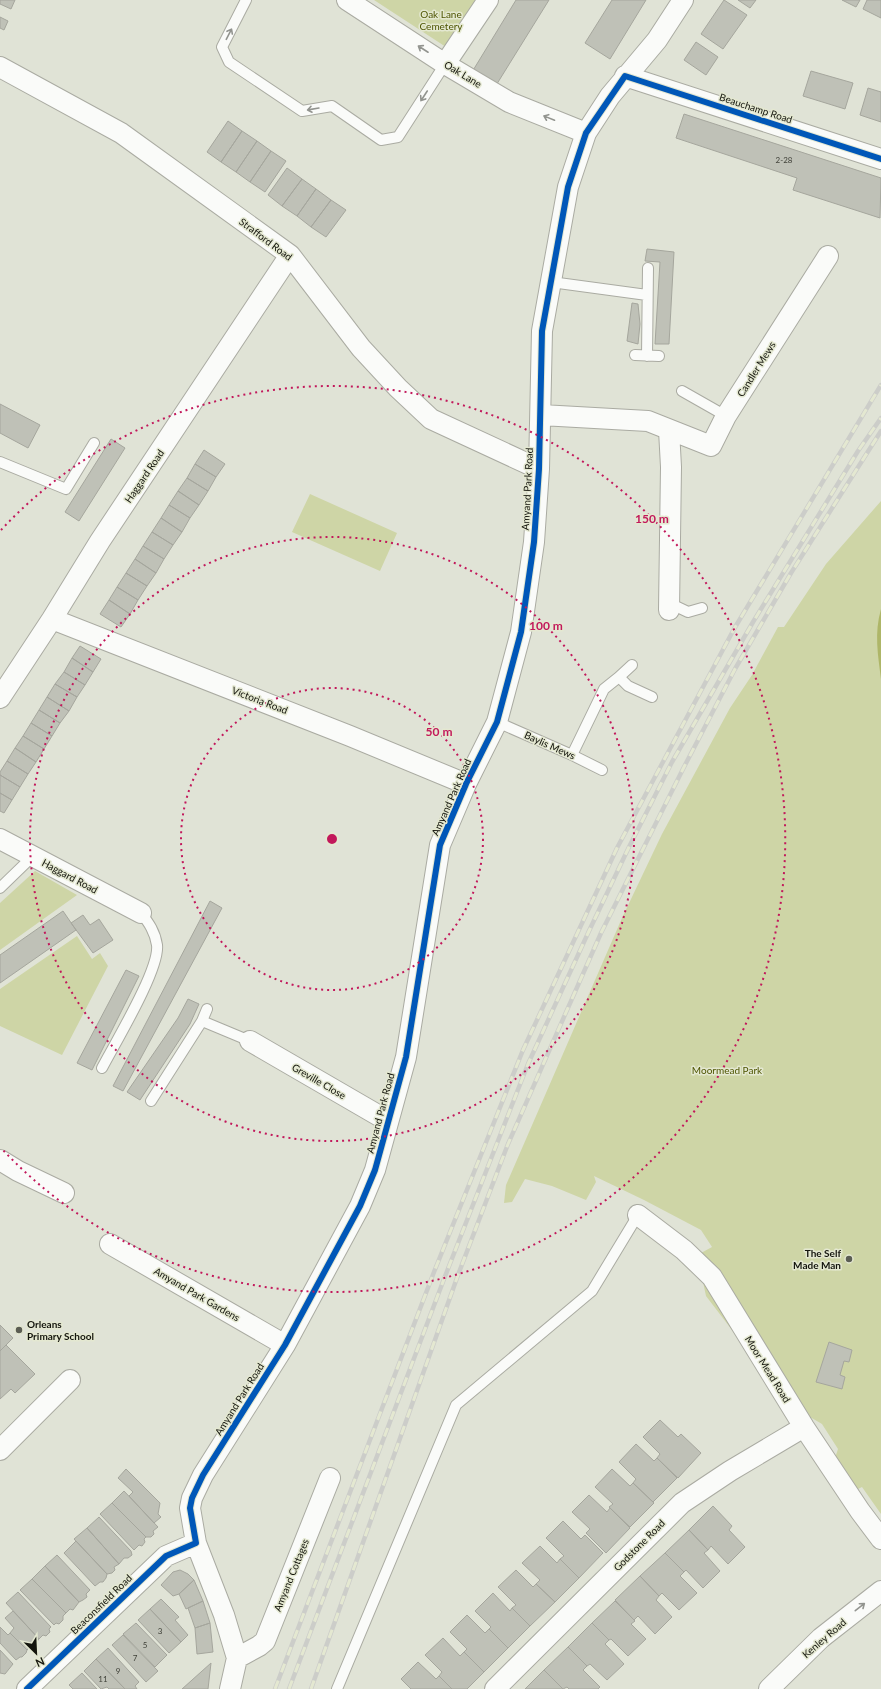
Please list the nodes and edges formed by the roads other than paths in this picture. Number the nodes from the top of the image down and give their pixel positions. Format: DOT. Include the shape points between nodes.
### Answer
graph roads {
  1 [pos="246,0"];
  2 [pos="348,0"];
  3 [pos="488,0"];
  4 [pos="683,0"];
  5 [pos="445,64"];
  6 [pos="0,67"];
  7 [pos="625,76"];
  8 [pos="586,133"];
  9 [pos="881,159"];
  10 [pos="290,255"];
  11 [pos="828,256"];
  12 [pos="648,268"];
  13 [pos="551,282"];
  14 [pos="648,295"];
  15 [pos="635,355"];
  16 [pos="647,356"];
  17 [pos="659,356"];
  18 [pos="682,391"];
  19 [pos="541,415"];
  20 [pos="726,416"];
  21 [pos="669,430"];
  22 [pos="94,443"];
  23 [pos="0,462"];
  24 [pos="539,469"];
  25 [pos="669,606"];
  26 [pos="702,608"];
  27 [pos="52,619"];
  28 [pos="632,666"];
  29 [pos="620,677"];
  30 [pos="652,697"];
  31 [pos="0,698"];
  32 [pos="497,722"];
  33 [pos="572,755"];
  34 [pos="602,770"];
  35 [pos="466,784"];
  36 [pos="0,839"];
  37 [pos="33,856"];
  38 [pos="0,888"];
  39 [pos="141,913"];
  40 [pos="207,1009"];
  41 [pos="202,1021"];
  42 [pos="250,1041"];
  43 [pos="102,1068"];
  44 [pos="151,1101"];
  45 [pos="388,1121"];
  46 [pos="0,1160"];
  47 [pos="64,1193"];
  48 [pos="638,1215"];
  49 [pos="110,1244"];
  50 [pos="285,1345"];
  51 [pos="70,1380"];
  52 [pos="804,1427"];
  53 [pos="0,1450"];
  54 [pos="330,1478"];
  55 [pos="881,1539"];
  56 [pos="196,1543"];
  57 [pos="881,1591"];
  58 [pos="237,1658"];
  59 [pos="27,1689"];
  60 [pos="230,1689"];
  61 [pos="337,1689"];
  62 [pos="495,1689"];
  63 [pos="769,1689"];
  5 -- 1 [label="lane, one-way" via="398,137 381,140 332,106 302,111 229,62 222,47"];
  5 -- 2 [label="street, Oak Lane, one-way"];
  3 -- 5 [label="street"];
  4 -- 7 [label="street, Amyand Park Road" via="657,40"];
  8 -- 5 [label="street, Oak Lane, one-way" via="509,102"];
  6 -- 10 [label="street, Strafford Road" via="121,133"];
  7 -- 8 [label="street, Amyand Park Road"];
  7 -- 9 [label="street, Beauchamp Road"];
  8 -- 13 [label="street, Amyand Park Road" via="568,186"];
  10 -- 24 [label="street, Strafford Road" via="362,348 398,388 431,419"];
  10 -- 27 [label="street, Haggard Road" via="100,541"];
  11 -- 20 [label="street, Candler Mews"];
  12 -- 14 [label="lane"];
  13 -- 14 [label="lane"];
  13 -- 19 [label="street, Amyand Park Road" via="542,331"];
  14 -- 16 [label="lane"];
  15 -- 16 [label="lane"];
  16 -- 17 [label="lane"];
  18 -- 20 [label="lane"];
  19 -- 21 [label="street, Candler Mews" via="648,421"];
  19 -- 24 [label="street, Amyand Park Road"];
  20 -- 21 [label="street, Candler Mews" via="711,446"];
  21 -- 25 [label="street" via="672,467"];
  22 -- 23 [label="lane" via="66,489"];
  24 -- 32 [label="street, Amyand Park Road" via="534,542 521,632"];
  25 -- 26 [label="lane" via="688,612"];
  27 -- 31 [label="street, Haggard Road"];
  27 -- 35 [label="street, Victoria Road"];
  28 -- 29 [label="lane"];
  29 -- 30 [label="lane" via="628,686"];
  29 -- 33 [label="lane" via="604,689"];
  32 -- 33 [label="lane, Baylis Mews"];
  32 -- 35 [label="street, Amyand Park Road"];
  33 -- 34 [label="lane, Baylis Mews"];
  35 -- 45 [label="street, Amyand Park Road" via="440,845 406,1057"];
  36 -- 37 [label="street, Haggard Road"];
  37 -- 38 [label="lane"];
  37 -- 39 [label="street, Haggard Road"];
  39 -- 43 [label="lane" via="153,928 157,947 153,969"];
  40 -- 41 [label="lane"];
  41 -- 42 [label="lane"];
  41 -- 44 [label="lane"];
  42 -- 45 [label="street, Greville Close"];
  45 -- 50 [label="street, Amyand Park Road" via="375,1170 360,1206"];
  46 -- 47 [label="street"];
  48 -- 52 [label="street, Moor Mead Road" via="684,1250 712,1277"];
  48 -- 61 [label="lane" via="592,1291 456,1405"];
  49 -- 50 [label="street, Amyand Park Gardens"];
  50 -- 56 [label="street, Amyand Park Road" via="203,1475 192,1498 190,1508"];
  51 -- 53 [label="street"];
  52 -- 55 [label="street, Moor Mead Road"];
  52 -- 62 [label="street, Godstone Road" via="682,1503"];
  54 -- 58 [label="street, Amyand Cottages" via="265,1641"];
  56 -- 58 [label="street, Amyand Park Road" via="224,1615"];
  56 -- 59 [label="street, Beaconsfield Road" via="166,1556"];
  63 -- 57 [label="street, Kenley Road, one-way" via="821,1638"];
  58 -- 60 [label="street, Amyand Park Road"];
}
